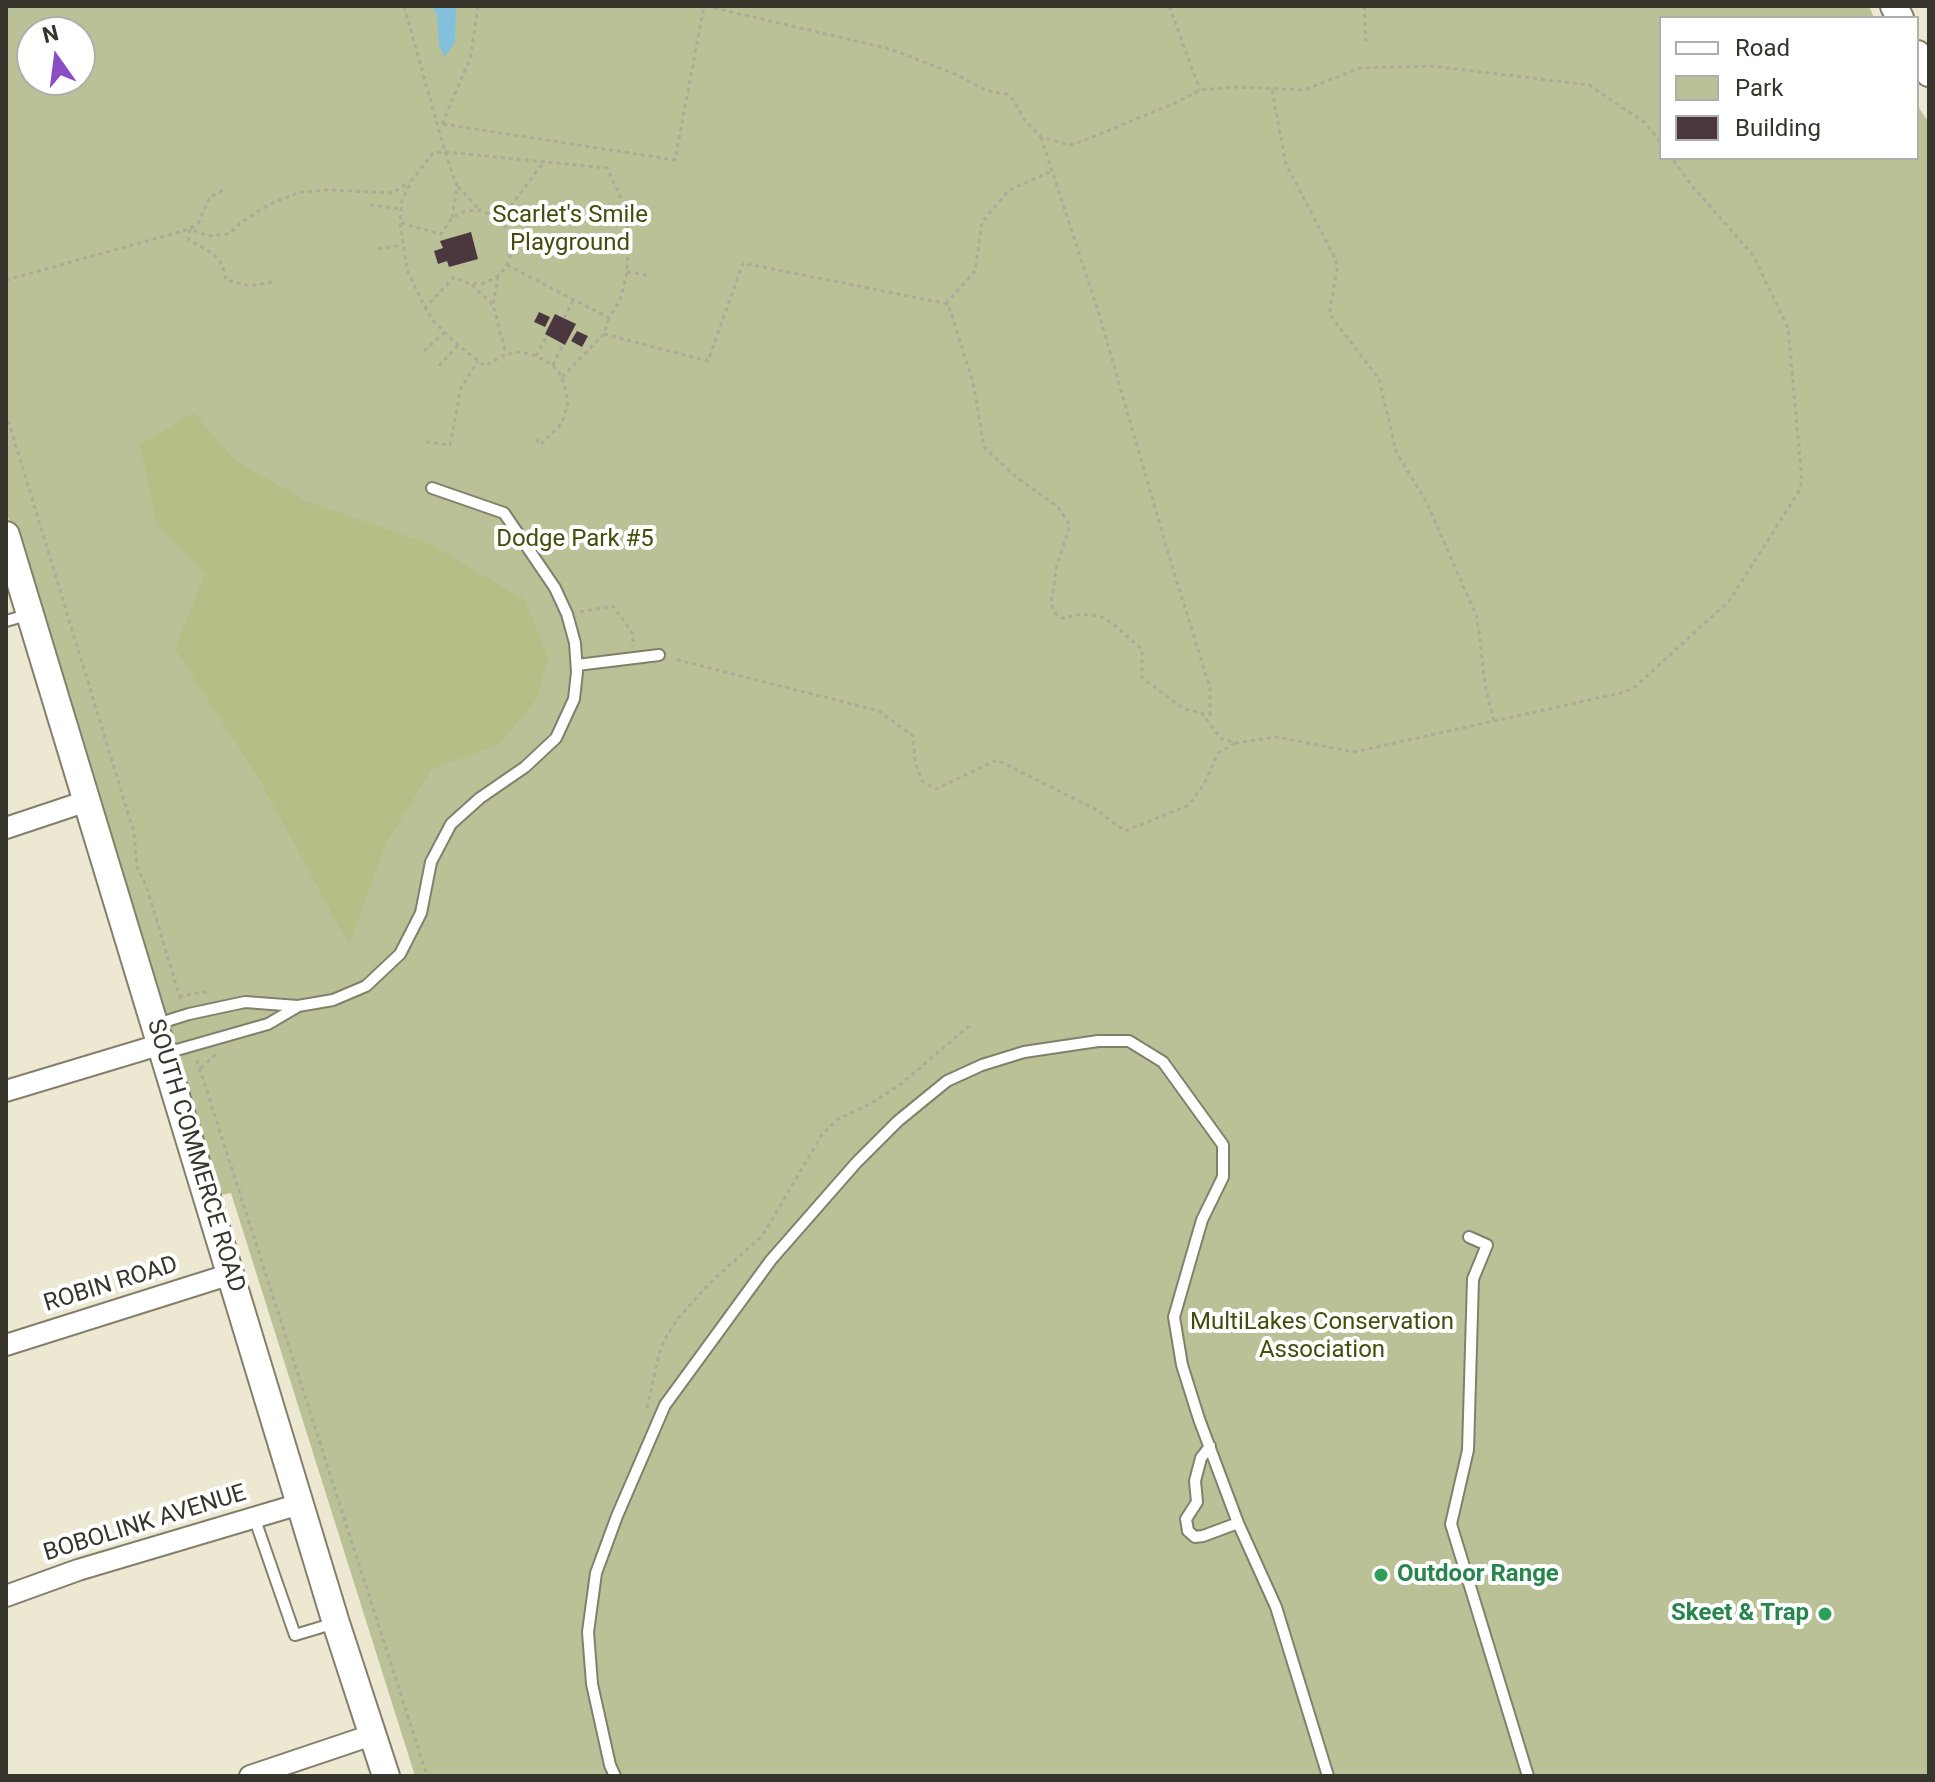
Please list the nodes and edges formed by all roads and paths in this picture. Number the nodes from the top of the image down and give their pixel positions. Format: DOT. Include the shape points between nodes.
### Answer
graph roads {
  1 [pos="404,6"];
  2 [pos="478,6"];
  3 [pos="705,6"];
  4 [pos="1169,6"];
  5 [pos="1364,6"];
  6 [pos="1366,41"];
  7 [pos="1200,90"];
  8 [pos="1272,90"];
  9 [pos="443,124"];
  10 [pos="440,129"];
  11 [pos="1041,137"];
  12 [pos="1659,140"];
  13 [pos="445,152"];
  14 [pos="1673,160"];
  15 [pos="542,163"];
  16 [pos="1052,171"];
  17 [pos="412,180"];
  18 [pos="457,186"];
  19 [pos="227,188"];
  20 [pos="370,205"];
  21 [pos="401,209"];
  22 [pos="480,210"];
  23 [pos="452,218"];
  24 [pos="501,219"];
  25 [pos="400,222"];
  26 [pos="190,229"];
  27 [pos="402,245"];
  28 [pos="378,249"];
  29 [pos="507,265"];
  30 [pos="627,272"];
  31 [pos="647,275"];
  32 [pos="498,276"];
  33 [pos="6,280"];
  34 [pos="272,282"];
  35 [pos="470,284"];
  36 [pos="573,300"];
  37 [pos="946,304"];
  38 [pos="493,305"];
  39 [pos="425,308"];
  40 [pos="564,318"];
  41 [pos="609,318"];
  42 [pos="444,333"];
  43 [pos="604,334"];
  44 [pos="547,336"];
  45 [pos="563,344"];
  46 [pos="458,345"];
  47 [pos="424,351"];
  48 [pos="506,354"];
  49 [pos="536,356"];
  50 [pos="478,361"];
  51 [pos="553,365"];
  52 [pos="439,366"];
  53 [pos="562,377"];
  54 [pos="6,413"];
  55 [pos="535,437"];
  56 [pos="426,442"];
  57 [pos="432,488"];
  58 [pos="6,535"];
  59 [pos="12,580"];
  60 [pos="567,614"];
  61 [pos="18,617"];
  62 [pos="659,655"];
  63 [pos="633,658"];
  64 [pos="577,665"];
  65 [pos="1209,721"];
  66 [pos="1494,721"];
  67 [pos="1235,743"];
  68 [pos="87,801"];
  69 [pos="6,828"];
  70 [pos="180,1000"];
  71 [pos="298,1006"];
  72 [pos="969,1026"];
  73 [pos="160,1041"];
  74 [pos="197,1058"];
  75 [pos="6,1091"];
  76 [pos="1469,1237"];
  77 [pos="231,1274"];
  78 [pos="6,1345"];
  79 [pos="646,1414"];
  80 [pos="1210,1446"];
  81 [pos="300,1504"];
  82 [pos="254,1517"];
  83 [pos="1238,1523"];
  84 [pos="6,1596"];
  85 [pos="336,1623"];
  86 [pos="372,1735"];
  87 [pos="250,1776"];
  88 [pos="386,1776"];
  89 [pos="427,1776"];
  90 [pos="615,1776"];
  91 [pos="1328,1776"];
  92 [pos="1528,1776"];
  1 -- 10 [label="path"];
  2 -- 9 [label="path" via="470,59"];
  3 -- 9 [label="path" via="675,160"];
  3 -- 11 [label="path" via="890,49 988,91 1007,94"];
  4 -- 7 [label="path"];
  5 -- 6 [label="path"];
  7 -- 8 [label="path"];
  7 -- 11 [label="path" via="1083,141 1069,145"];
  8 -- 12 [label="path" via="1311,88 1360,68 1432,66 1580,82 1644,122"];
  8 -- 66 [label="path" via="1286,164 1336,260 1331,316 1379,379 1396,452 1426,501 1477,617"];
  9 -- 10 [label="path"];
  10 -- 13 [label="path"];
  11 -- 16 [label="path"];
  13 -- 15 [label="path"];
  13 -- 17 [label="path" via="433,153"];
  13 -- 18 [label="path"];
  14 -- 66 [label="path" via="1753,255 1788,328 1802,482 1729,601 1636,686"];
  15 -- 24 [label="path"];
  15 -- 30 [label="path" via="607,168 627,211"];
  16 -- 37 [label="path" via="1009,190 982,222 975,271"];
  16 -- 65 [label="path" via="1210,688"];
  17 -- 21 [label="path"];
  17 -- 26 [label="path" via="393,193 300,192 270,204 229,234 208,236"];
  18 -- 22 [label="path"];
  18 -- 23 [label="path"];
  19 -- 26 [label="path" via="210,197"];
  20 -- 21 [label="path"];
  21 -- 25 [label="path"];
  22 -- 23 [label="path"];
  22 -- 24 [label="path"];
  23 -- 25 [label="path" via="441,234"];
  24 -- 29 [label="path" via="511,237"];
  25 -- 27 [label="path"];
  26 -- 33 [label="path"];
  26 -- 34 [label="path" via="189,240 214,254 226,280 250,286"];
  27 -- 28 [label="path"];
  27 -- 39 [label="path"];
  29 -- 32 [label="path"];
  29 -- 36 [label="path"];
  30 -- 31 [label="path"];
  30 -- 41 [label="path"];
  32 -- 35 [label="path"];
  32 -- 38 [label="path"];
  35 -- 38 [label="path"];
  35 -- 39 [label="path" via="454,277"];
  36 -- 40 [label="path"];
  36 -- 41 [label="path"];
  37 -- 43 [label="path" via="743,263 708,361"];
  37 -- 65 [label="path" via="973,382 984,447 1059,508 1070,525 1055,578 1051,604 1056,614 1100,616 1114,625 1142,649 1142,678"];
  38 -- 48 [label="path"];
  39 -- 42 [label="path"];
  41 -- 43 [label="path"];
  42 -- 46 [label="path"];
  42 -- 47 [label="path"];
  43 -- 53 [label="path"];
  44 -- 49 [label="path"];
  45 -- 51 [label="path"];
  46 -- 50 [label="path"];
  46 -- 52 [label="path"];
  48 -- 49 [label="path"];
  48 -- 50 [label="path" via="485,366"];
  49 -- 51 [label="path"];
  50 -- 56 [label="path" via="461,388 450,445"];
  51 -- 53 [label="path"];
  53 -- 55 [label="path" via="568,402 562,423 540,445"];
  54 -- 70 [label="path"];
  57 -- 60 [label="lane" via="504,513"];
  58 -- 59 [label="street, SOUTH COMMERCE ROAD"];
  59 -- 61 [label="street, SOUTH COMMERCE ROAD"];
  60 -- 63 [label="path" via="613,606 633,634"];
  60 -- 64 [label="lane"];
  61 -- 68 [label="street, SOUTH COMMERCE ROAD"];
  62 -- 63 [label="lane"];
  62 -- 67 [label="path" via="879,711 913,736 922,781 936,789 997,760 1095,809 1125,831 1189,805 1218,753"];
  63 -- 64 [label="lane"];
  64 -- 71 [label="lane" via="574,699 556,738 451,824 431,862 421,913 400,954 366,986 333,1000"];
  65 -- 67 [label="path" via="1220,738"];
  66 -- 67 [label="path" via="1354,752 1277,737"];
  68 -- 69 [label="street"];
  68 -- 73 [label="street, SOUTH COMMERCE ROAD"];
  71 -- 73 [label="lane" via="268,1024"];
  71 -- 73 [label="lane" via="245,1002 185,1015"];
  72 -- 79 [label="path" via="901,1084 823,1133 762,1236 678,1318 663,1342"];
  73 -- 75 [label="street"];
  73 -- 77 [label="street, SOUTH COMMERCE ROAD"];
  74 -- 89 [label="path"];
  76 -- 92 [label="lane" via="1487,1245 1473,1279 1468,1450 1451,1524"];
  77 -- 78 [label="street, ROBIN ROAD"];
  77 -- 81 [label="street, SOUTH COMMERCE ROAD"];
  80 -- 83 [label="lane"];
  80 -- 83 [label="lane" via="1195,1481 1197,1502 1186,1519 1188,1531 1203,1536"];
  80 -- 90 [label="lane" via="1182,1365 1174,1317 1202,1220 1223,1177 1223,1145 1197,1108 1163,1062 1129,1041 1024,1052 947,1081 898,1121 837,1184 771,1260 665,1405 596,1573 588,1632 592,1684"];
  81 -- 82 [label="street, BOBOLINK AVENUE"];
  81 -- 85 [label="street, SOUTH COMMERCE ROAD"];
  82 -- 84 [label="street, BOBOLINK AVENUE"];
  82 -- 85 [label="lane" via="295,1635"];
  83 -- 91 [label="lane" via="1276,1607"];
  85 -- 86 [label="street, SOUTH COMMERCE ROAD"];
  86 -- 87 [label="street"];
  86 -- 88 [label="street, SOUTH COMMERCE ROAD"];
}
